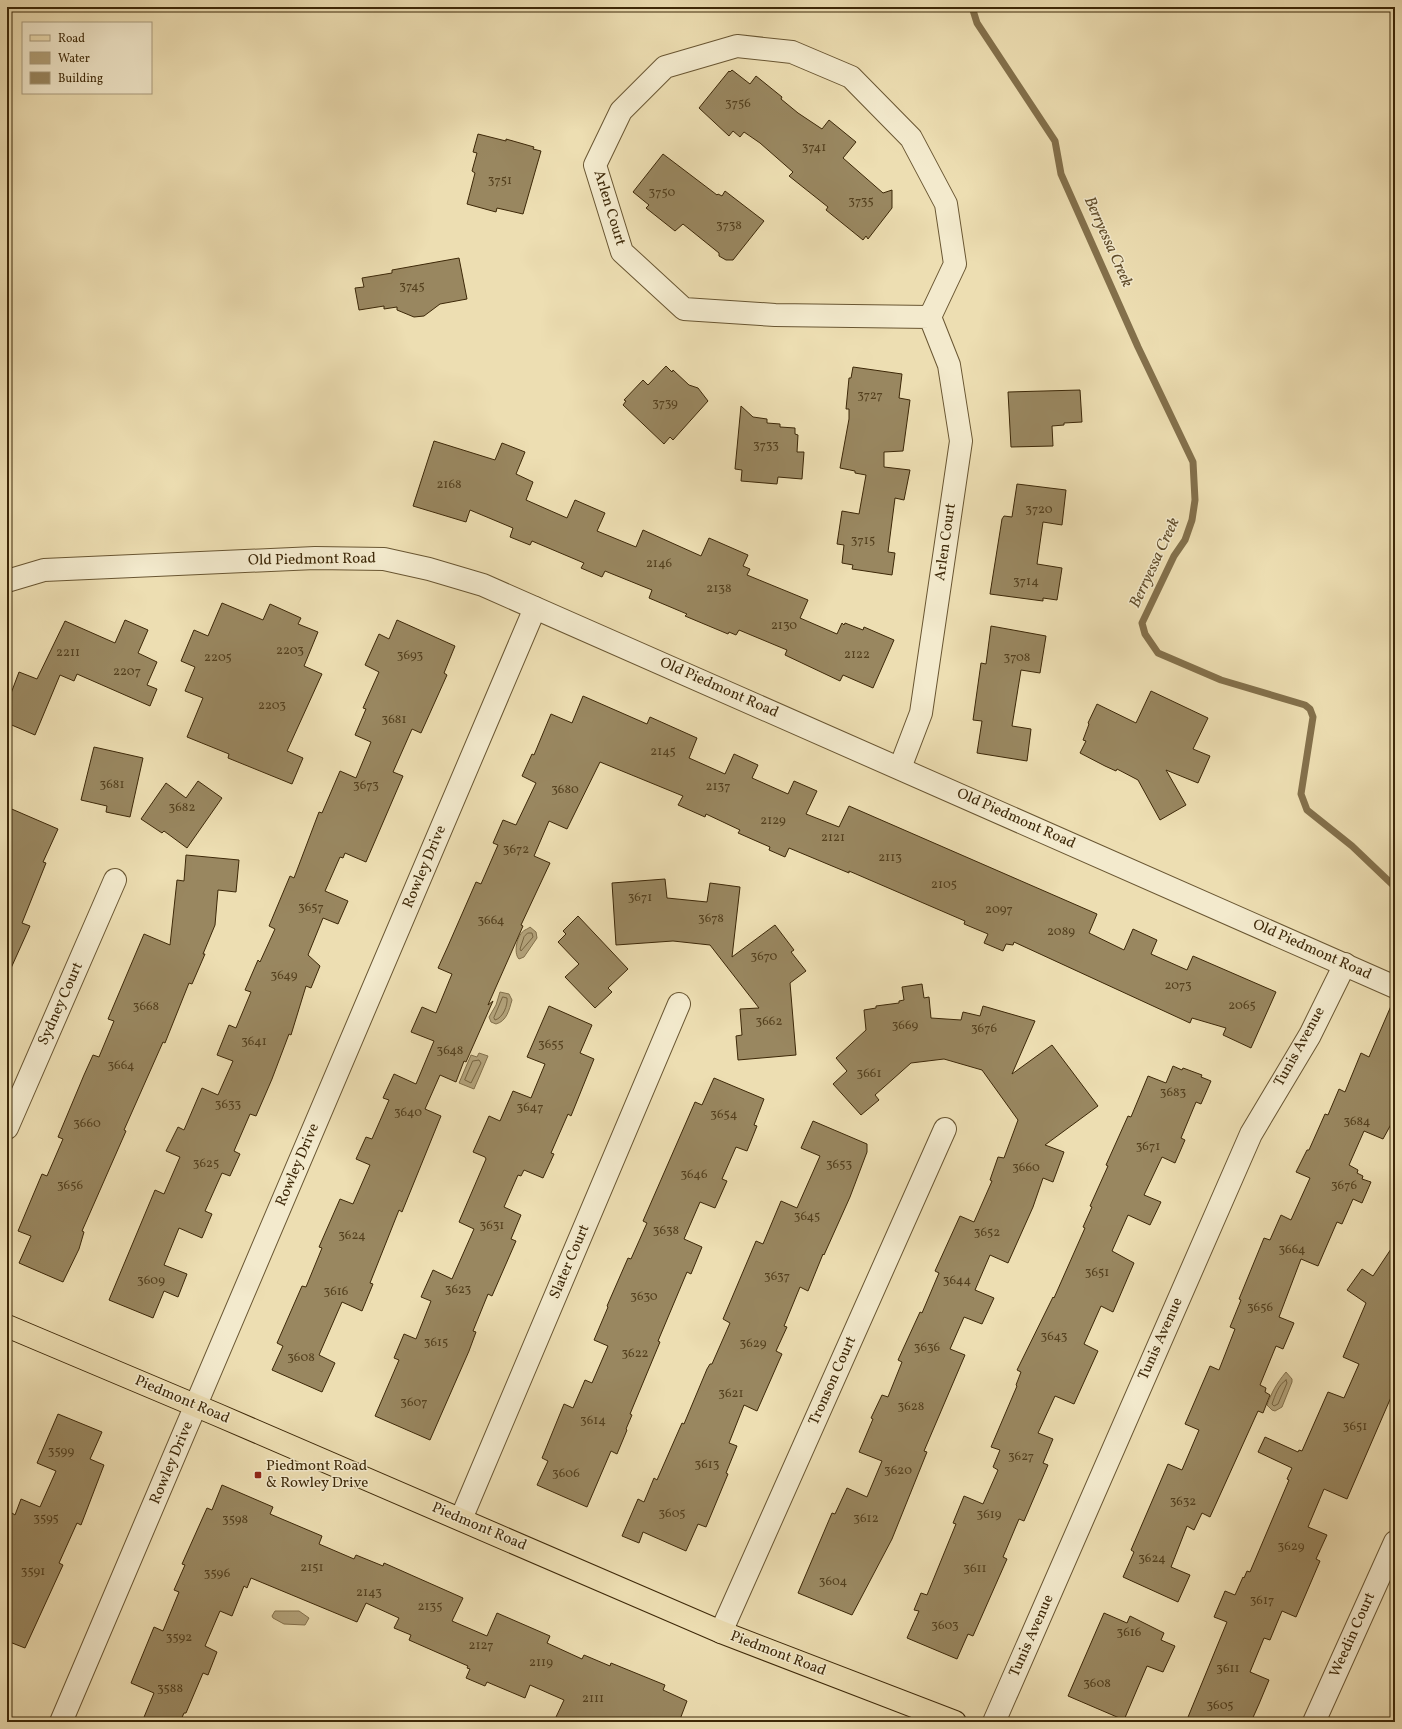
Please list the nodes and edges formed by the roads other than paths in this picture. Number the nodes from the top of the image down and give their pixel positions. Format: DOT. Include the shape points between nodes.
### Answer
graph roads {
  1 [pos="930,317"];
  2 [pos="7,581"];
  3 [pos="535,608"];
  4 [pos="900,768"];
  5 [pos="115,880"];
  6 [pos="1345,964"];
  7 [pos="1395,987"];
  8 [pos="679,1004"];
  9 [pos="7,1128"];
  10 [pos="945,1129"];
  11 [pos="7,1326"];
  12 [pos="196,1406"];
  13 [pos="461,1519"];
  14 [pos="1394,1546"];
  15 [pos="722,1632"];
  16 [pos="61,1722"];
  17 [pos="955,1722"];
  18 [pos="994,1722"];
  19 [pos="1314,1722"];
  1 -- 1 [label="street, Arlen Court" via="775,315 684,309 622,252 595,166 621,111 665,67 738,46 792,52 851,77 911,138 946,204 955,264"];
  1 -- 4 [label="street, Arlen Court" via="949,366 961,441 921,713"];
  2 -- 3 [label="street, Old Piedmont Road" via="44,570 315,558 384,560 429,569 484,585"];
  3 -- 4 [label="street, Old Piedmont Road"];
  3 -- 12 [label="street, Rowley Drive"];
  4 -- 6 [label="street, Old Piedmont Road"];
  5 -- 9 [label="street, Sydney Court"];
  6 -- 7 [label="street, Old Piedmont Road"];
  6 -- 18 [label="street, Tunis Avenue" via="1310,1035 1251,1134"];
  8 -- 13 [label="street, Slater Court"];
  10 -- 15 [label="street, Tronson Court"];
  11 -- 12 [label="main road, Piedmont Road"];
  12 -- 13 [label="main road, Piedmont Road"];
  12 -- 16 [label="street, Rowley Drive"];
  13 -- 15 [label="main road, Piedmont Road"];
  14 -- 19 [label="street, Weedin Court"];
  15 -- 17 [label="main road, Piedmont Road"];
}
